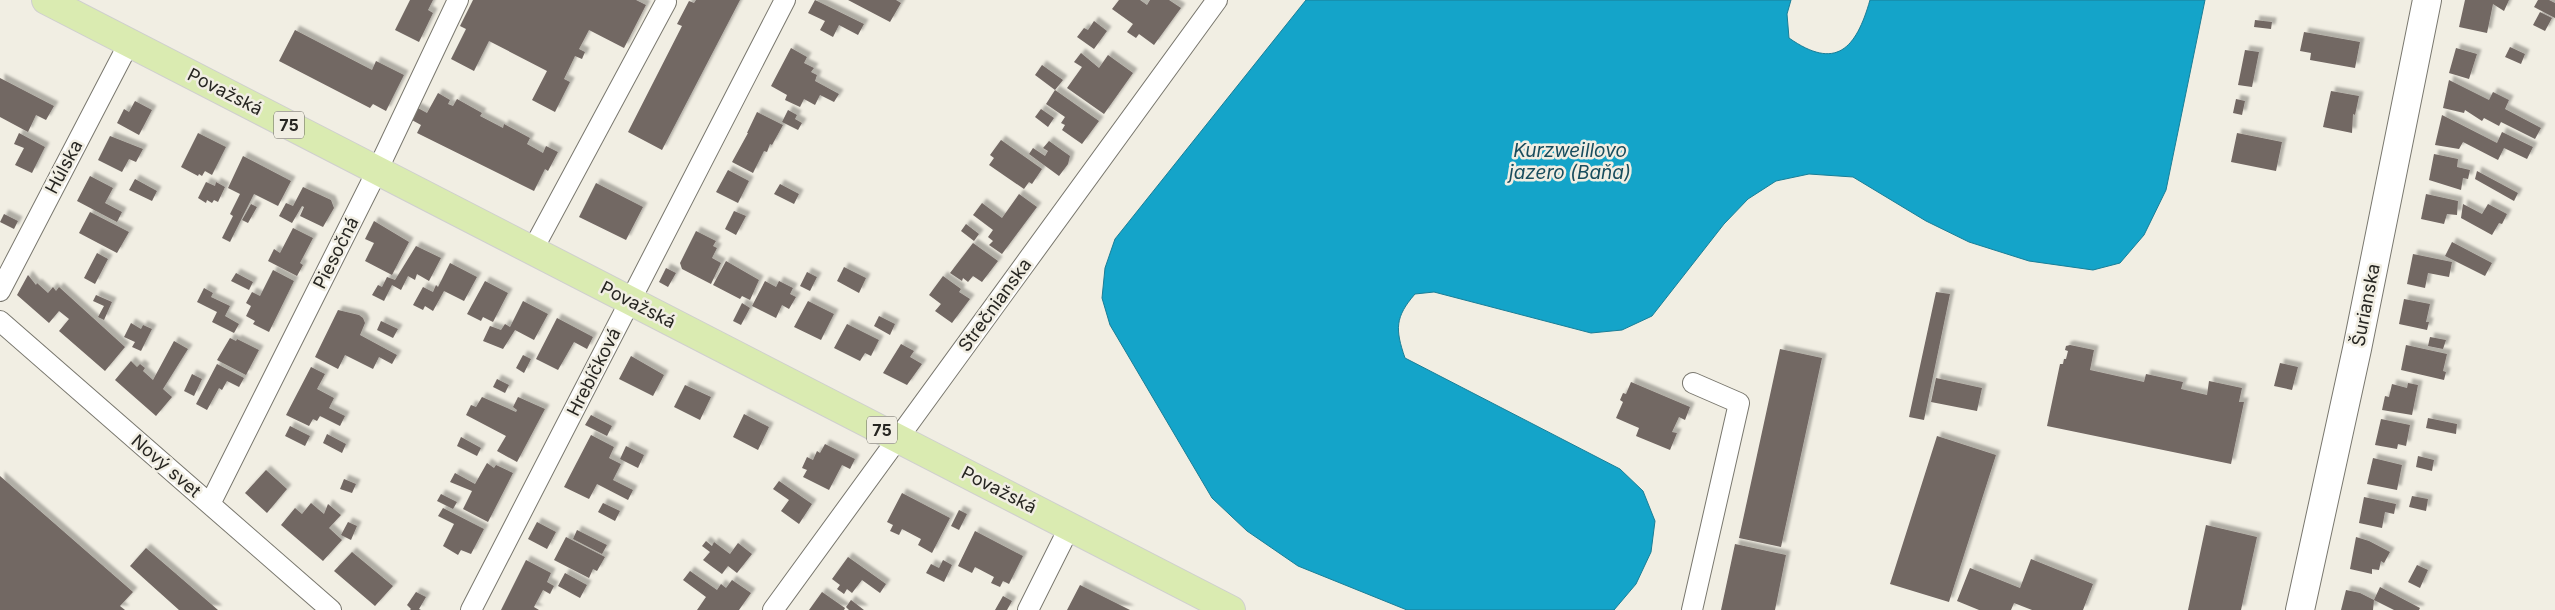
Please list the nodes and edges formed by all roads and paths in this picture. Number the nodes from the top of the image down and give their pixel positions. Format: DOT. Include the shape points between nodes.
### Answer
graph roads {
  1 [pos="46,0"];
  2 [pos="458,0"];
  3 [pos="785,0"];
  4 [pos="1217,0"];
  5 [pos="2427,0"];
  6 [pos="666,2"];
  7 [pos="129,43"];
  8 [pos="377,170"];
  9 [pos="532,251"];
  10 [pos="0,291"];
  11 [pos="631,302"];
  12 [pos="0,321"];
  13 [pos="1693,384"];
  14 [pos="898,438"];
  15 [pos="210,504"];
  16 [pos="1070,526"];
  17 [pos="331,610"];
  18 [pos="471,610"];
  19 [pos="773,610"];
  20 [pos="1028,610"];
  21 [pos="1231,610"];
  22 [pos="1692,610"];
  23 [pos="2300,610"];
  1 -- 7 [label="main road, Považská / 75"];
  2 -- 8 [label="street, Piesočná"];
  3 -- 11 [label="street, Hrebíčková"];
  4 -- 14 [label="street, Strečnianska"];
  5 -- 23 [label="street, Šurianska" via="2357,349"];
  6 -- 9 [label="street"];
  7 -- 8 [label="main road, Považská / 75"];
  7 -- 10 [label="street, Húlska"];
  8 -- 9 [label="main road, Považská / 75"];
  8 -- 15 [label="street, Piesočná"];
  9 -- 11 [label="main road, Považská / 75"];
  11 -- 14 [label="main road, Považská / 75"];
  11 -- 18 [label="street, Hrebíčková"];
  12 -- 15 [label="street, Nový svet"];
  13 -- 22 [label="street" via="1739,403"];
  14 -- 16 [label="main road, Považská / 75"];
  14 -- 19 [label="street, Strečnianska"];
  15 -- 17 [label="street, Nový svet"];
  16 -- 20 [label="street"];
  16 -- 21 [label="main road, Považská / 75"];
}
